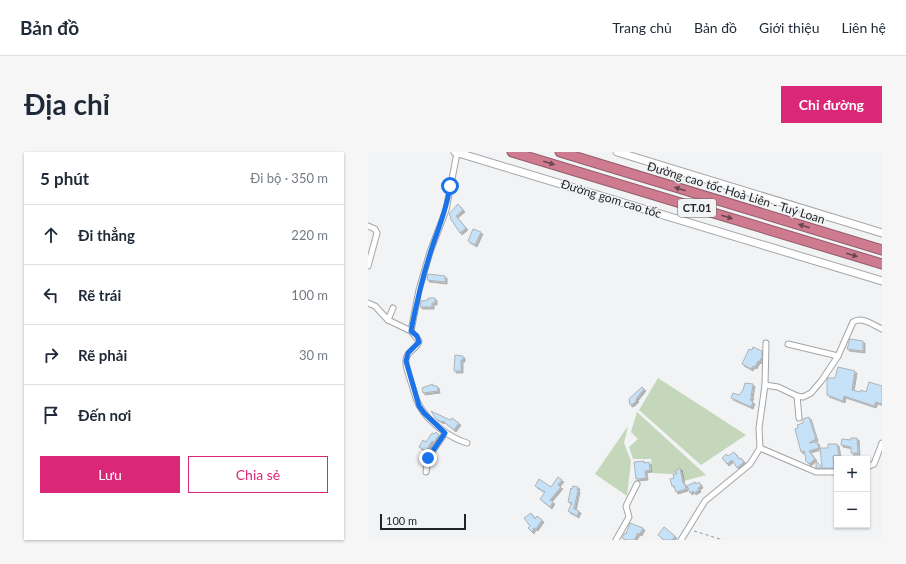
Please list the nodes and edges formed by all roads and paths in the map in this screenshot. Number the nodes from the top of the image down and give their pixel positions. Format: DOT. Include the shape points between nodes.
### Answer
graph roads {
  1 [pos="456,152"];
  2 [pos="512,152"];
  3 [pos="560,152"];
  4 [pos="617,152"];
  5 [pos="368,226"];
  6 [pos="882,233"];
  7 [pos="882,250"];
  8 [pos="882,264"];
  9 [pos="368,266"];
  10 [pos="882,281"];
  11 [pos="368,303"];
  12 [pos="393,308"];
  13 [pos="388,320"];
  14 [pos="882,329"];
  15 [pos="411,331"];
  16 [pos="766,343"];
  17 [pos="788,344"];
  18 [pos="838,356"];
  19 [pos="765,385"];
  20 [pos="798,396"];
  21 [pos="799,418"];
  22 [pos="445,433"];
  23 [pos="467,443"];
  24 [pos="882,443"];
  25 [pos="760,448"];
  26 [pos="870,465"];
  27 [pos="426,472"];
  28 [pos="834,472"];
  29 [pos="637,484"];
  30 [pos="688,529"];
  31 [pos="616,540"];
  32 [pos="681,540"];
  33 [pos="723,540"];
  1 -- 10 [label="main road, Đường gom cao tốc"];
  1 -- 15 [label="street" via="446,210 419,290"];
  2 -- 8 [label="highway, CT.01, one-way"];
  7 -- 3 [label="highway, Đường cao tốc Hoà Liên - Tuý Loan / CT.01, one-way"];
  4 -- 6 [label="main road"];
  5 -- 9 [label="street" via="377,233"];
  11 -- 13 [label="street" via="375,306"];
  12 -- 13 [label="street"];
  13 -- 15 [label="street"];
  14 -- 18 [label="street" via="862,320 855,320 850,325"];
  15 -- 22 [label="street" via="419,341 419,344 408,353 406,361 415,396 424,413"];
  16 -- 19 [label="street"];
  17 -- 18 [label="street"];
  18 -- 20 [label="street" via="811,393 803,397"];
  19 -- 20 [label="street" via="778,387"];
  19 -- 25 [label="street" via="759,428"];
  20 -- 21 [label="street"];
  22 -- 23 [label="street"];
  22 -- 27 [label="street" via="428,458"];
  24 -- 26 [label="street" via="874,464"];
  25 -- 28 [label="street" via="816,472"];
  25 -- 30 [label="street" via="750,464 705,501"];
  29 -- 31 [label="street" via="626,506 629,517"];
  30 -- 32 [label="street"];
  30 -- 33 [label="path"];
}
